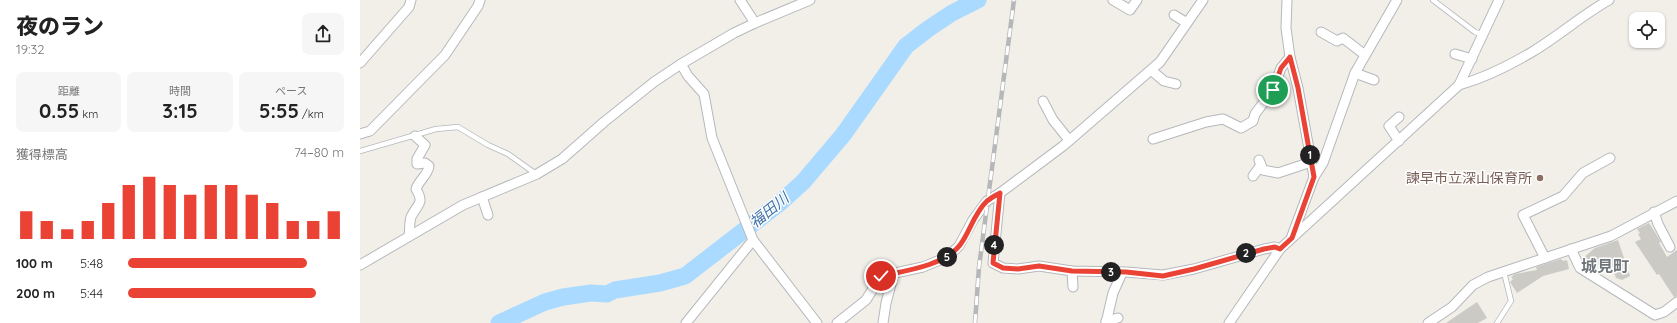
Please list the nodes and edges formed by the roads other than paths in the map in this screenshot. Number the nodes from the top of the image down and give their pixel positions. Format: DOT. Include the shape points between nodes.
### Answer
graph roads {
  1 [pos="411,0"];
  2 [pos="480,0"];
  3 [pos="740,0"];
  4 [pos="810,0"];
  5 [pos="1113,0"];
  6 [pos="1137,0"];
  7 [pos="1203,0"];
  8 [pos="1287,0"];
  9 [pos="1397,0"];
  10 [pos="1433,0"];
  11 [pos="1499,0"];
  12 [pos="1609,0"];
  13 [pos="1174,15"];
  14 [pos="755,22"];
  15 [pos="1187,23"];
  16 [pos="1321,32"];
  17 [pos="1484,35"];
  18 [pos="1455,54"];
  19 [pos="1365,55"];
  20 [pos="1290,57"];
  21 [pos="1472,59"];
  22 [pos="360,63"];
  23 [pos="681,64"];
  24 [pos="1150,70"];
  25 [pos="1355,73"];
  26 [pos="1374,80"];
  27 [pos="1176,84"];
  28 [pos="1459,85"];
  29 [pos="1043,101"];
  30 [pos="1399,117"];
  31 [pos="360,134"];
  32 [pos="415,136"];
  33 [pos="1153,139"];
  34 [pos="1070,140"];
  35 [pos="1399,141"];
  36 [pos="360,151"];
  37 [pos="1610,158"];
  38 [pos="1311,162"];
  39 [pos="536,174"];
  40 [pos="1253,176"];
  41 [pos="1314,177"];
  42 [pos="1000,193"];
  43 [pos="482,197"];
  44 [pos="1677,201"];
  45 [pos="1654,212"];
  46 [pos="488,215"];
  47 [pos="409,236"];
  48 [pos="1292,238"];
  49 [pos="753,240"];
  50 [pos="1670,247"];
  51 [pos="1280,249"];
  52 [pos="1571,249"];
  53 [pos="1545,258"];
  54 [pos="360,265"];
  55 [pos="1072,271"];
  56 [pos="1504,272"];
  57 [pos="894,273"];
  58 [pos="1122,273"];
  59 [pos="1073,287"];
  60 [pos="1677,302"];
  61 [pos="1118,318"];
  62 [pos="1106,322"];
  63 [pos="686,323"];
  64 [pos="816,323"];
  65 [pos="837,323"];
  66 [pos="883,323"];
  67 [pos="1229,323"];
  68 [pos="1428,323"];
  69 [pos="1498,323"];
  1 -- 22 [label="street" via="409,7"];
  2 -- 31 [label="street" via="445,55 370,130"];
  3 -- 14 [label="street"];
  4 -- 14 [label="street"];
  5 -- 6 [label="street" via="1130,10"];
  7 -- 15 [label="street"];
  8 -- 20 [label="street" via="1286,28"];
  9 -- 19 [label="street"];
  10 -- 17 [label="lane" via="1476,32"];
  11 -- 17 [label="street"];
  12 -- 28 [label="street" via="1532,52 1472,82"];
  13 -- 15 [label="street"];
  14 -- 23 [label="street"];
  15 -- 24 [label="street" via="1160,62"];
  16 -- 19 [label="street" via="1337,41 1343,38"];
  17 -- 21 [label="street"];
  18 -- 21 [label="street"];
  19 -- 25 [label="street"];
  20 -- 33 [label="street" via="1281,68 1273,90 1252,121 1241,128 1223,119"];
  20 -- 38 [label="street"];
  21 -- 28 [label="street"];
  23 -- 39 [label="street" via="654,82 562,159"];
  23 -- 49 [label="street" via="704,94 712,138"];
  24 -- 27 [label="street" via="1164,81"];
  24 -- 34 [label="street"];
  25 -- 26 [label="street"];
  25 -- 41 [label="street" via="1323,163"];
  28 -- 35 [label="street"];
  29 -- 34 [label="street"];
  30 -- 35 [label="street" via="1389,126"];
  32 -- 36 [label="lane"];
  32 -- 39 [label="lane" via="436,129 458,127 508,154"];
  32 -- 47 [label="street" via="425,145 416,160 417,164 425,163 430,166 416,189 420,203 411,218"];
  34 -- 42 [label="street"];
  35 -- 48 [label="street"];
  37 -- 53 [label="street" via="1583,173 1563,196 1523,215"];
  38 -- 40 [label="street" via="1278,173 1263,170 1260,162"];
  38 -- 41 [label="street"];
  39 -- 43 [label="street"];
  41 -- 48 [label="street"];
  42 -- 55 [label="street" via="993,263 1003,268 1039,266"];
  42 -- 57 [label="street" via="987,201 973,220 960,246 947,257 923,267"];
  43 -- 46 [label="street"];
  43 -- 47 [label="street"];
  44 -- 45 [label="street"];
  45 -- 50 [label="street"];
  45 -- 52 [label="street" via="1611,236"];
  47 -- 54 [label="street"];
  48 -- 51 [label="street"];
  49 -- 63 [label="street"];
  49 -- 64 [label="street"];
  51 -- 58 [label="street" via="1264,249 1163,276"];
  51 -- 67 [label="street"];
  52 -- 53 [label="street"];
  52 -- 60 [label="street" via="1580,268 1655,315"];
  53 -- 56 [label="street"];
  55 -- 58 [label="street"];
  55 -- 59 [label="street"];
  56 -- 68 [label="street" via="1472,285 1452,307"];
  56 -- 69 [label="lane" via="1511,301"];
  57 -- 65 [label="street" via="881,276 866,300"];
  57 -- 66 [label="street"];
  58 -- 62 [label="street" via="1113,293"];
  61 -- 62 [label="street"];
}
